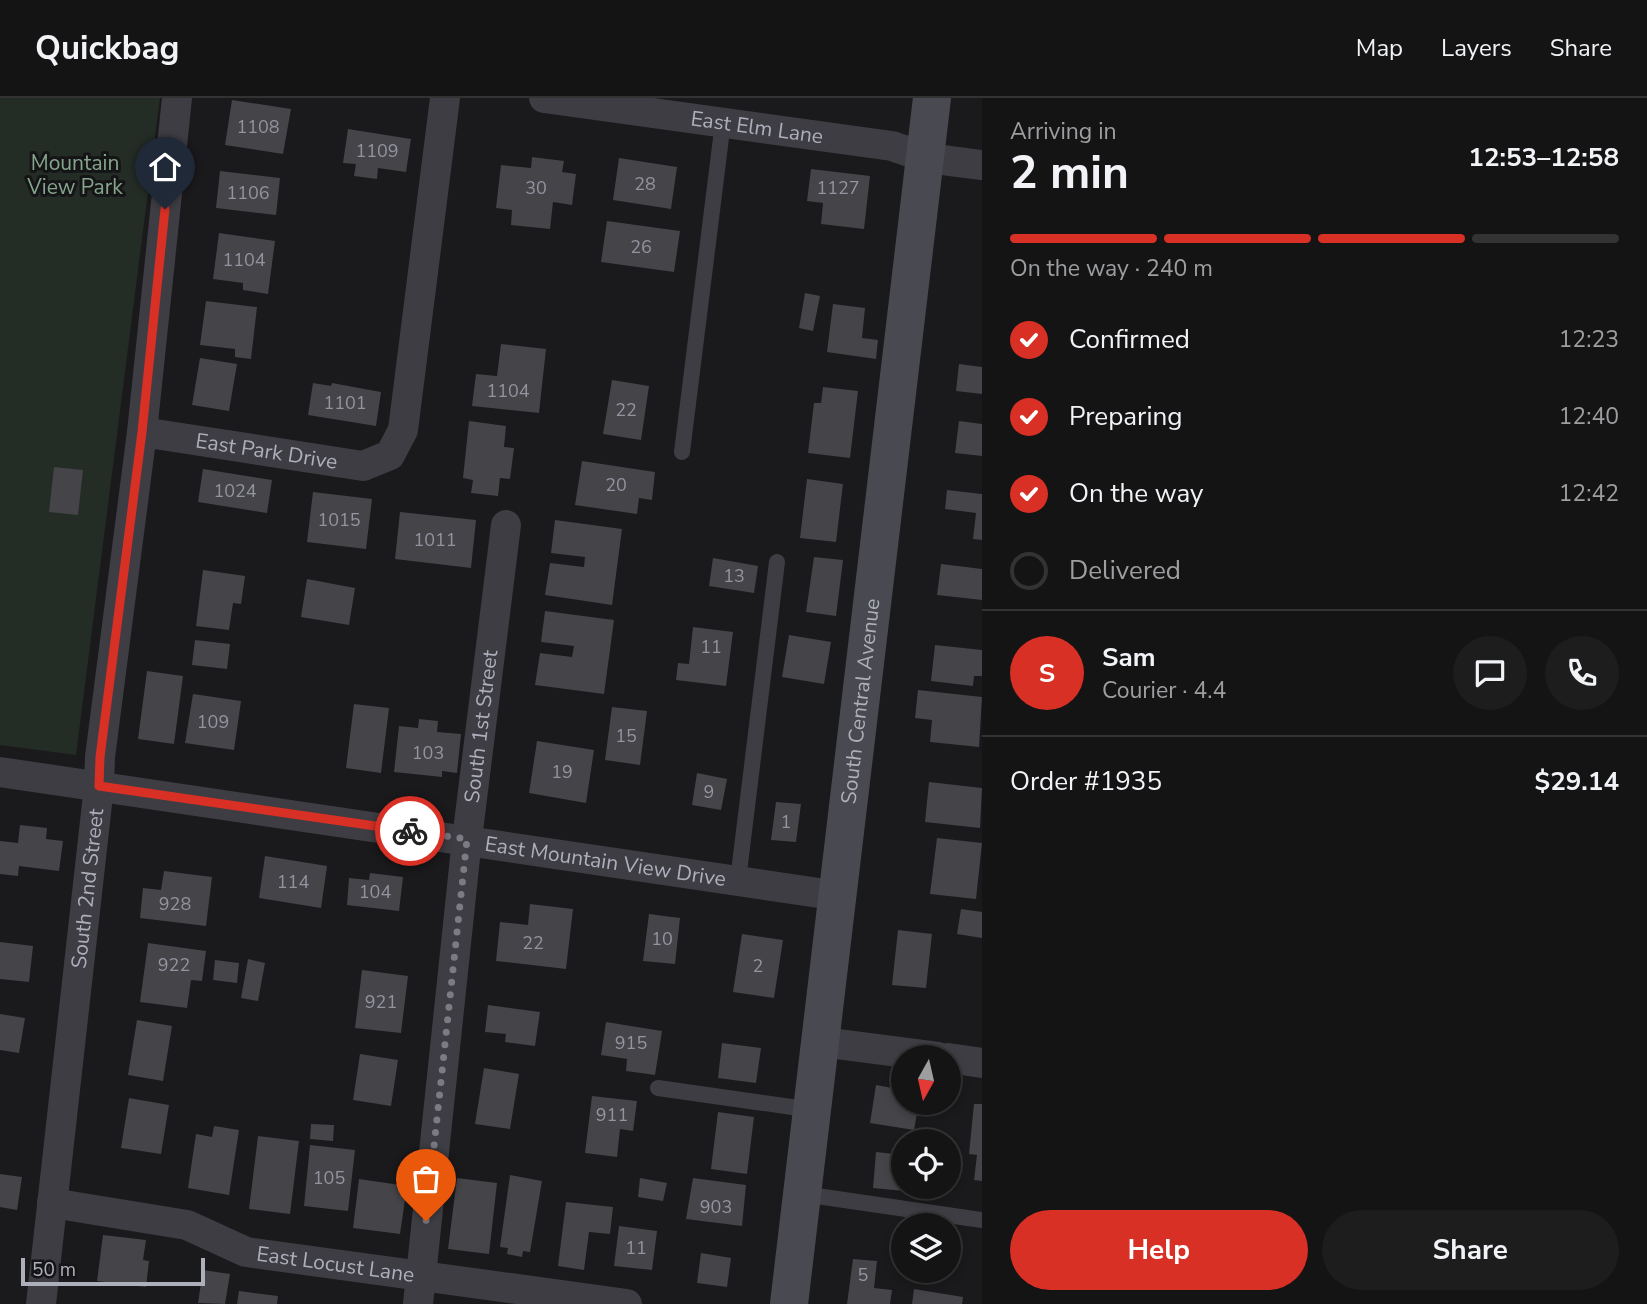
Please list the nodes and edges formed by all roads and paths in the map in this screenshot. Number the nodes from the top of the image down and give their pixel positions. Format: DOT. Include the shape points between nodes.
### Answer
graph roads {
  1 [pos="177,98"];
  2 [pos="445,98"];
  3 [pos="544,98"];
  4 [pos="932,98"];
  5 [pos="723,122"];
  6 [pos="927,158"];
  7 [pos="982,165"];
  8 [pos="142,432"];
  9 [pos="682,452"];
  10 [pos="506,525"];
  11 [pos="777,562"];
  12 [pos="0,772"];
  13 [pos="99,786"];
  14 [pos="467,839"];
  15 [pos="738,880"];
  16 [pos="839,896"];
  17 [pos="822,1042"];
  18 [pos="891,1051"];
  19 [pos="961,1060"];
  20 [pos="982,1063"];
  21 [pos="658,1088"];
  22 [pos="813,1110"];
  23 [pos="803,1194"];
  24 [pos="52,1203"];
  25 [pos="982,1220"];
  26 [pos="419,1290"];
  27 [pos="41,1304"];
  28 [pos="627,1304"];
  29 [pos="789,1304"];
  1 -- 8 [label="street, South 2nd Street"];
  2 -- 8 [label="street, East Park Drive" via="403,430 390,455 363,466"];
  3 -- 5 [label="street, East Elm Lane"];
  4 -- 6 [label="street, South Central Avenue"];
  5 -- 6 [label="street, East Elm Lane" via="892,146"];
  5 -- 9 [label="lane"];
  6 -- 7 [label="street, East Elm Lane"];
  6 -- 16 [label="street, South Central Avenue"];
  8 -- 13 [label="street, South 2nd Street"];
  10 -- 14 [label="street, South 1st Street"];
  11 -- 15 [label="lane"];
  12 -- 13 [label="street, East Mountain View Drive"];
  13 -- 14 [label="street, East Mountain View Drive"];
  13 -- 24 [label="street, South 2nd Street"];
  14 -- 15 [label="street, East Mountain View Drive"];
  14 -- 26 [label="street, South 1st Street"];
  15 -- 16 [label="street, East Mountain View Drive"];
  16 -- 17 [label="street, South Central Avenue"];
  17 -- 18 [label="street"];
  17 -- 22 [label="street, South Central Avenue"];
  19 -- 20 [label="street"];
  21 -- 22 [label="lane"];
  22 -- 23 [label="street, South Central Avenue"];
  23 -- 25 [label="lane"];
  23 -- 29 [label="street, South Central Avenue"];
  24 -- 26 [label="street, East Locust Lane" via="187,1225 246,1252"];
  24 -- 27 [label="street, South 2nd Street"];
  26 -- 28 [label="street, East Locust Lane"];
}
